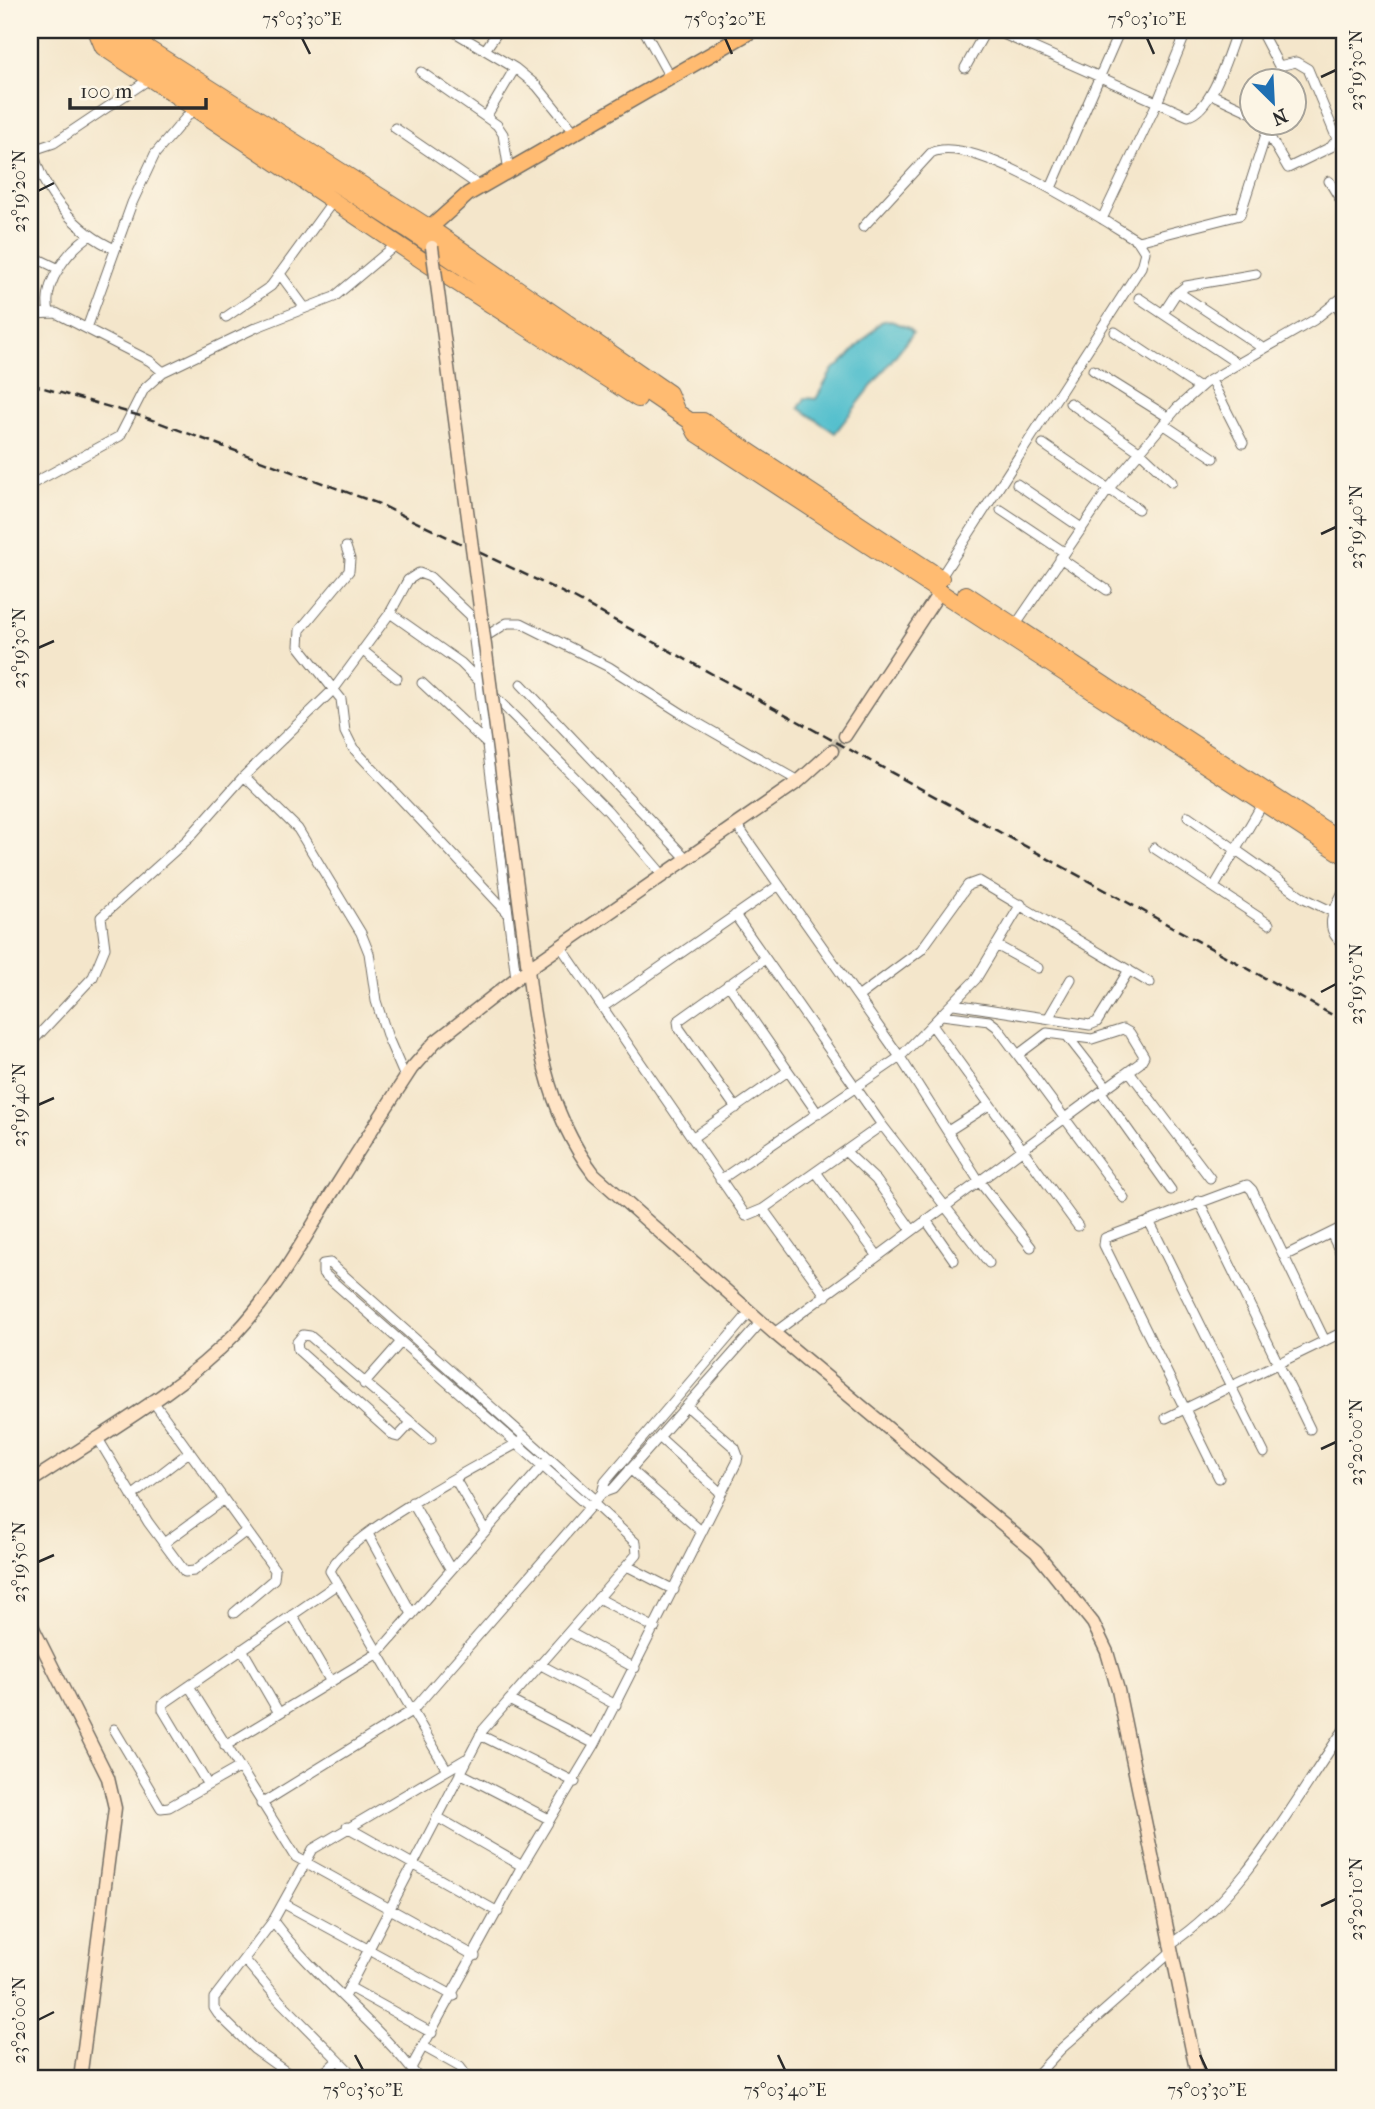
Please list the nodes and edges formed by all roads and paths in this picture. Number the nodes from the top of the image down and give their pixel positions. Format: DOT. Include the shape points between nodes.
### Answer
graph roads {
  1 [pos="97,30"];
  2 [pos="119,30"];
  3 [pos="451,30"];
  4 [pos="499,30"];
  5 [pos="644,30"];
  6 [pos="752,30"];
  7 [pos="986,30"];
  8 [pos="994,30"];
  9 [pos="1121,30"];
  10 [pos="1187,30"];
  11 [pos="1237,30"];
  12 [pos="1261,30"];
  13 [pos="485,50"];
  14 [pos="1279,66"];
  15 [pos="1303,66"];
  16 [pos="515,68"];
  17 [pos="965,68"];
  18 [pos="1308,69"];
  19 [pos="421,72"];
  20 [pos="1100,77"];
  21 [pos="151,78"];
  22 [pos="671,79"];
  23 [pos="1211,94"];
  24 [pos="1157,103"];
  25 [pos="195,107"];
  26 [pos="1238,107"];
  27 [pos="486,117"];
  28 [pos="395,128"];
  29 [pos="576,134"];
  30 [pos="1265,136"];
  31 [pos="1272,136"];
  32 [pos="31,151"];
  33 [pos="509,171"];
  34 [pos="1329,181"];
  35 [pos="481,187"];
  36 [pos="1051,187"];
  37 [pos="333,201"];
  38 [pos="1345,207"];
  39 [pos="1102,219"];
  40 [pos="863,227"];
  41 [pos="430,228"];
  42 [pos="89,236"];
  43 [pos="1138,241"];
  44 [pos="397,244"];
  45 [pos="432,247"];
  46 [pos="115,249"];
  47 [pos="30,254"];
  48 [pos="59,269"];
  49 [pos="280,274"];
  50 [pos="1256,274"];
  51 [pos="1178,292"];
  52 [pos="1345,295"];
  53 [pos="1139,298"];
  54 [pos="1335,302"];
  55 [pos="305,308"];
  56 [pos="49,312"];
  57 [pos="1164,313"];
  58 [pos="30,314"];
  59 [pos="226,317"];
  60 [pos="1345,319"];
  61 [pos="87,327"];
  62 [pos="1115,332"];
  63 [pos="1264,349"];
  64 [pos="1238,365"];
  65 [pos="1093,370"];
  66 [pos="163,372"];
  67 [pos="1211,380"];
  68 [pos="1199,388"];
  69 [pos="1069,403"];
  70 [pos="677,413"];
  71 [pos="1165,421"];
  72 [pos="1243,443"];
  73 [pos="1043,444"];
  74 [pos="1139,451"];
  75 [pos="1214,458"];
  76 [pos="1172,482"];
  77 [pos="1017,484"];
  78 [pos="30,485"];
  79 [pos="1110,487"];
  80 [pos="1138,509"];
  81 [pos="1001,510"];
  82 [pos="1080,527"];
  83 [pos="346,547"];
  84 [pos="1062,555"];
  85 [pos="941,584"];
  86 [pos="1107,590"];
  87 [pos="390,613"];
  88 [pos="1015,626"];
  89 [pos="475,643"];
  90 [pos="362,650"];
  91 [pos="397,678"];
  92 [pos="422,683"];
  93 [pos="481,683"];
  94 [pos="521,684"];
  95 [pos="334,689"];
  96 [pos="845,736"];
  97 [pos="487,744"];
  98 [pos="832,751"];
  99 [pos="244,776"];
  100 [pos="799,781"];
  101 [pos="1264,803"];
  102 [pos="1188,816"];
  103 [pos="736,824"];
  104 [pos="1345,843"];
  105 [pos="1154,848"];
  106 [pos="1235,851"];
  107 [pos="1345,856"];
  108 [pos="685,858"];
  109 [pos="662,874"];
  110 [pos="779,885"];
  111 [pos="1214,887"];
  112 [pos="1345,888"];
  113 [pos="1021,904"];
  114 [pos="1333,912"];
  115 [pos="508,913"];
  116 [pos="735,915"];
  117 [pos="1269,924"];
  118 [pos="996,945"];
  119 [pos="1345,946"];
  120 [pos="561,947"];
  121 [pos="765,958"];
  122 [pos="1038,968"];
  123 [pos="528,969"];
  124 [pos="1129,970"];
  125 [pos="516,978"];
  126 [pos="1071,979"];
  127 [pos="1150,983"];
  128 [pos="728,984"];
  129 [pos="858,997"];
  130 [pos="954,1004"];
  131 [pos="603,1007"];
  132 [pos="942,1016"];
  133 [pos="1049,1017"];
  134 [pos="932,1025"];
  135 [pos="1068,1037"];
  136 [pos="30,1044"];
  137 [pos="1019,1054"];
  138 [pos="900,1057"];
  139 [pos="788,1071"];
  140 [pos="1129,1071"];
  141 [pos="405,1077"];
  142 [pos="856,1088"];
  143 [pos="1104,1089"];
  144 [pos="989,1105"];
  145 [pos="736,1108"];
  146 [pos="818,1114"];
  147 [pos="1065,1118"];
  148 [pos="882,1125"];
  149 [pos="948,1131"];
  150 [pos="692,1138"];
  151 [pos="1022,1150"];
  152 [pos="845,1151"];
  153 [pos="816,1172"];
  154 [pos="1210,1178"];
  155 [pos="720,1180"];
  156 [pos="979,1181"];
  157 [pos="1171,1190"];
  158 [pos="1124,1198"];
  159 [pos="1199,1201"];
  160 [pos="946,1206"];
  161 [pos="763,1209"];
  162 [pos="926,1220"];
  163 [pos="1149,1221"];
  164 [pos="1078,1226"];
  165 [pos="1345,1226"];
  166 [pos="912,1230"];
  167 [pos="1331,1233"];
  168 [pos="1031,1247"];
  169 [pos="877,1255"];
  170 [pos="1284,1256"];
  171 [pos="954,1260"];
  172 [pos="1345,1262"];
  173 [pos="989,1263"];
  174 [pos="826,1296"];
  175 [pos="750,1312"];
  176 [pos="761,1322"];
  177 [pos="1345,1331"];
  178 [pos="774,1334"];
  179 [pos="1325,1341"];
  180 [pos="401,1342"];
  181 [pos="1279,1363"];
  182 [pos="364,1384"];
  183 [pos="1230,1387"];
  184 [pos="152,1400"];
  185 [pos="687,1406"];
  186 [pos="1185,1409"];
  187 [pos="1166,1418"];
  188 [pos="411,1423"];
  189 [pos="1310,1429"];
  190 [pos="97,1437"];
  191 [pos="659,1437"];
  192 [pos="527,1438"];
  193 [pos="431,1439"];
  194 [pos="517,1443"];
  195 [pos="189,1452"];
  196 [pos="1264,1452"];
  197 [pos="549,1458"];
  198 [pos="543,1466"];
  199 [pos="631,1469"];
  200 [pos="1219,1478"];
  201 [pos="455,1479"];
  202 [pos="30,1482"];
  203 [pos="721,1493"];
  204 [pos="132,1496"];
  205 [pos="223,1500"];
  206 [pos="595,1501"];
  207 [pos="412,1502"];
  208 [pos="485,1530"];
  209 [pos="245,1532"];
  210 [pos="702,1532"];
  211 [pos="368,1534"];
  212 [pos="164,1543"];
  213 [pos="627,1566"];
  214 [pos="451,1570"];
  215 [pos="336,1585"];
  216 [pos="674,1590"];
  217 [pos="598,1598"];
  218 [pos="234,1613"];
  219 [pos="412,1614"];
  220 [pos="292,1615"];
  221 [pos="30,1622"];
  222 [pos="655,1628"];
  223 [pos="569,1632"];
  224 [pos="242,1649"];
  225 [pos="378,1653"];
  226 [pos="540,1664"];
  227 [pos="635,1668"];
  228 [pos="331,1682"];
  229 [pos="189,1686"];
  230 [pos="509,1700"];
  231 [pos="616,1705"];
  232 [pos="412,1710"];
  233 [pos="279,1713"];
  234 [pos="1345,1728"];
  235 [pos="114,1730"];
  236 [pos="480,1735"];
  237 [pos="596,1744"];
  238 [pos="225,1746"];
  239 [pos="468,1758"];
  240 [pos="238,1768"];
  241 [pos="447,1770"];
  242 [pos="460,1773"];
  243 [pos="575,1782"];
  244 [pos="208,1786"];
  245 [pos="261,1804"];
  246 [pos="437,1817"];
  247 [pos="549,1819"];
  248 [pos="347,1827"];
  249 [pos="304,1864"];
  250 [pos="413,1864"];
  251 [pos="522,1866"];
  252 [pos="283,1903"];
  253 [pos="389,1909"];
  254 [pos="498,1912"];
  255 [pos="273,1921"];
  256 [pos="1170,1949"];
  257 [pos="368,1950"];
  258 [pos="475,1956"];
  259 [pos="245,1960"];
  260 [pos="349,1987"];
  261 [pos="454,1996"];
  262 [pos="344,1997"];
  263 [pos="432,2033"];
  264 [pos="424,2046"];
  265 [pos="338,2060"];
  266 [pos="411,2068"];
  267 [pos="80,2079"];
  268 [pos="296,2079"];
  269 [pos="317,2079"];
  270 [pos="357,2079"];
  271 [pos="419,2079"];
  272 [pos="469,2079"];
  273 [pos="1034,2079"];
  274 [pos="1198,2079"];
  1 -- 21 [label="highway" via="103,47"];
  1 -- 45 [label="highway"];
  2 -- 41 [label="highway"];
  3 -- 13 [label="street"];
  4 -- 13 [label="street"];
  5 -- 22 [label="street"];
  6 -- 22 [label="main road"];
  7 -- 17 [label="street"];
  8 -- 20 [label="street"];
  9 -- 20 [label="street"];
  10 -- 24 [label="street"];
  11 -- 23 [label="street"];
  12 -- 14 [label="street"];
  13 -- 16 [label="street"];
  14 -- 15 [label="street" via="1296,62"];
  16 -- 27 [label="street"];
  16 -- 29 [label="street" via="542,92"];
  18 -- 31 [label="street" via="1338,139 1288,168"];
  19 -- 27 [label="street"];
  20 -- 24 [label="street"];
  20 -- 36 [label="street"];
  21 -- 25 [label="highway"];
  21 -- 32 [label="street" via="54,143"];
  22 -- 29 [label="main road"];
  23 -- 24 [label="street" via="1201,109 1188,116"];
  23 -- 26 [label="street"];
  24 -- 39 [label="street"];
  25 -- 37 [label="highway"];
  25 -- 46 [label="street" via="155,154"];
  27 -- 33 [label="street" via="503,134"];
  28 -- 35 [label="street"];
  29 -- 33 [label="main road"];
  30 -- 43 [label="street" via="1240,215"];
  32 -- 42 [label="street" via="46,188"];
  33 -- 35 [label="main road"];
  34 -- 38 [label="street"];
  35 -- 41 [label="main road"];
  36 -- 39 [label="street"];
  36 -- 40 [label="street" via="964,152 939,149"];
  37 -- 44 [label="highway"];
  37 -- 49 [label="street"];
  39 -- 43 [label="street"];
  41 -- 70 [label="highway" via="669,393"];
  42 -- 46 [label="street"];
  42 -- 48 [label="street" via="69,251"];
  43 -- 85 [label="street" via="1145,252 1141,267"];
  44 -- 55 [label="street" via="345,291"];
  44 -- 70 [label="highway" via="656,411"];
  45 -- 70 [label="highway"];
  45 -- 123 [label="main road, bridge"];
  46 -- 61 [label="street"];
  47 -- 48 [label="street"];
  48 -- 56 [label="street" via="48,295"];
  49 -- 55 [label="street"];
  49 -- 59 [label="street" via="266,292"];
  50 -- 51 [label="street" via="1186,286"];
  51 -- 57 [label="street"];
  51 -- 63 [label="street"];
  52 -- 54 [label="street"];
  53 -- 57 [label="street"];
  54 -- 60 [label="street"];
  54 -- 63 [label="street"];
  55 -- 66 [label="street" via="201,351"];
  56 -- 58 [label="street"];
  56 -- 61 [label="street"];
  57 -- 64 [label="street"];
  61 -- 66 [label="street"];
  62 -- 68 [label="street"];
  63 -- 64 [label="street"];
  64 -- 67 [label="street"];
  65 -- 71 [label="street"];
  66 -- 78 [label="street" via="144,389 120,436"];
  67 -- 68 [label="street"];
  67 -- 72 [label="street"];
  68 -- 71 [label="street"];
  69 -- 74 [label="street"];
  70 -- 85 [label="highway" via="702,421"];
  71 -- 74 [label="street"];
  71 -- 75 [label="street"];
  73 -- 79 [label="street"];
  74 -- 76 [label="street"];
  74 -- 79 [label="street"];
  77 -- 82 [label="street"];
  79 -- 80 [label="street"];
  79 -- 82 [label="street"];
  81 -- 84 [label="street"];
  82 -- 84 [label="street"];
  83 -- 95 [label="street" via="349,571 298,635 306,657"];
  84 -- 86 [label="street"];
  84 -- 88 [label="street"];
  85 -- 88 [label="highway"];
  85 -- 96 [label="main road"];
  85 -- 101 [label="highway"];
  87 -- 89 [label="street" via="408,580 425,574 469,612"];
  87 -- 90 [label="street"];
  87 -- 93 [label="street" via="461,663"];
  88 -- 104 [label="highway"];
  89 -- 93 [label="street"];
  89 -- 100 [label="street" via="507,622 521,623 609,667"];
  90 -- 91 [label="street"];
  90 -- 95 [label="street"];
  92 -- 97 [label="street"];
  93 -- 97 [label="street"];
  93 -- 109 [label="street" via="608,811"];
  94 -- 108 [label="street"];
  95 -- 99 [label="street"];
  95 -- 115 [label="street" via="341,699 345,732 353,748"];
  97 -- 115 [label="street"];
  98 -- 100 [label="main road"];
  99 -- 136 [label="street" via="188,839 101,917 105,947 93,977"];
  99 -- 141 [label="street" via="298,829 361,933 376,1000"];
  100 -- 103 [label="main road"];
  101 -- 106 [label="street"];
  101 -- 107 [label="highway"];
  102 -- 106 [label="street"];
  103 -- 108 [label="main road"];
  103 -- 110 [label="street"];
  105 -- 111 [label="street"];
  106 -- 111 [label="street"];
  106 -- 114 [label="street"];
  108 -- 109 [label="main road"];
  109 -- 120 [label="main road"];
  110 -- 116 [label="street"];
  110 -- 129 [label="street"];
  111 -- 117 [label="street"];
  112 -- 114 [label="street"];
  113 -- 118 [label="street"];
  113 -- 124 [label="street"];
  113 -- 129 [label="street" via="979,881 970,883 921,950"];
  114 -- 119 [label="street" via="1332,934"];
  115 -- 125 [label="street"];
  116 -- 121 [label="street"];
  116 -- 131 [label="street"];
  118 -- 122 [label="street"];
  118 -- 130 [label="street"];
  120 -- 123 [label="main road"];
  120 -- 131 [label="street"];
  121 -- 128 [label="street"];
  121 -- 142 [label="street"];
  123 -- 125 [label="main road"];
  123 -- 175 [label="main road" via="552,1098 578,1152 611,1191"];
  124 -- 127 [label="street"];
  124 -- 133 [label="street" via="1095,1023"];
  125 -- 141 [label="main road" via="435,1042"];
  126 -- 133 [label="street"];
  128 -- 139 [label="street"];
  128 -- 145 [label="street" via="681,1018 678,1025"];
  129 -- 138 [label="street"];
  130 -- 132 [label="street"];
  130 -- 133 [label="street"];
  131 -- 150 [label="street"];
  132 -- 134 [label="street"];
  132 -- 137 [label="street" via="993,1023"];
  134 -- 138 [label="street"];
  134 -- 144 [label="street"];
  135 -- 137 [label="street" via="1047,1032"];
  135 -- 140 [label="street" via="1096,1039 1126,1030 1143,1056"];
  135 -- 143 [label="street"];
  137 -- 147 [label="street"];
  138 -- 142 [label="street"];
  138 -- 149 [label="street"];
  139 -- 145 [label="street"];
  139 -- 146 [label="street"];
  140 -- 143 [label="street"];
  140 -- 154 [label="street"];
  141 -- 184 [label="main road" via="260,1307 212,1355"];
  142 -- 146 [label="street"];
  142 -- 148 [label="street"];
  143 -- 147 [label="street"];
  143 -- 157 [label="street"];
  144 -- 149 [label="street"];
  144 -- 151 [label="street"];
  145 -- 150 [label="street"];
  146 -- 155 [label="street"];
  147 -- 151 [label="street"];
  147 -- 158 [label="street"];
  148 -- 152 [label="street"];
  148 -- 160 [label="street"];
  149 -- 156 [label="street"];
  150 -- 155 [label="street"];
  151 -- 156 [label="street"];
  151 -- 164 [label="street"];
  152 -- 153 [label="street"];
  152 -- 166 [label="street" via="876,1180"];
  153 -- 161 [label="street"];
  153 -- 169 [label="street"];
  155 -- 161 [label="street" via="741,1213 749,1216"];
  156 -- 160 [label="street"];
  156 -- 168 [label="street"];
  159 -- 163 [label="street"];
  159 -- 170 [label="street" via="1247,1185"];
  159 -- 181 [label="street"];
  160 -- 162 [label="street"];
  160 -- 173 [label="street"];
  161 -- 174 [label="street"];
  162 -- 166 [label="street"];
  162 -- 171 [label="street"];
  163 -- 183 [label="street"];
  163 -- 186 [label="street" via="1109,1236 1104,1245"];
  165 -- 167 [label="street"];
  166 -- 169 [label="street"];
  167 -- 170 [label="street"];
  167 -- 172 [label="street"];
  169 -- 174 [label="street"];
  170 -- 179 [label="street"];
  174 -- 178 [label="street"];
  175 -- 176 [label="main road"];
  175 -- 206 [label="street" via="606,1482"];
  176 -- 178 [label="main road"];
  176 -- 185 [label="street"];
  177 -- 179 [label="street"];
  178 -- 256 [label="main road" via="1036,1552 1093,1623 1114,1671"];
  179 -- 181 [label="street"];
  180 -- 182 [label="street"];
  180 -- 192 [label="street" via="323,1273 323,1264 330,1263"];
  180 -- 194 [label="street"];
  181 -- 183 [label="street"];
  181 -- 189 [label="street"];
  182 -- 188 [label="street"];
  182 -- 188 [label="street" via="310,1335 297,1342 298,1350 394,1436"];
  183 -- 186 [label="street"];
  183 -- 196 [label="street"];
  184 -- 190 [label="main road"];
  184 -- 195 [label="street"];
  185 -- 191 [label="street"];
  185 -- 203 [label="street" via="737,1452 737,1462"];
  186 -- 187 [label="street"];
  186 -- 200 [label="street"];
  188 -- 193 [label="street"];
  190 -- 202 [label="main road"];
  190 -- 204 [label="street"];
  191 -- 199 [label="street"];
  191 -- 203 [label="street"];
  192 -- 194 [label="street"];
  192 -- 197 [label="street"];
  194 -- 198 [label="street"];
  194 -- 201 [label="street"];
  195 -- 204 [label="street"];
  195 -- 205 [label="street"];
  197 -- 198 [label="street"];
  197 -- 206 [label="street"];
  198 -- 206 [label="street"];
  198 -- 208 [label="street"];
  199 -- 206 [label="street"];
  199 -- 210 [label="street"];
  201 -- 207 [label="street"];
  201 -- 208 [label="street"];
  203 -- 210 [label="street"];
  204 -- 212 [label="street"];
  205 -- 209 [label="street"];
  205 -- 212 [label="street"];
  206 -- 213 [label="street" via="638,1547"];
  206 -- 232 [label="street"];
  207 -- 211 [label="street"];
  207 -- 214 [label="street"];
  208 -- 214 [label="street"];
  209 -- 212 [label="street" via="191,1573 185,1572"];
  209 -- 218 [label="street" via="276,1574"];
  210 -- 216 [label="street"];
  211 -- 215 [label="street" via="330,1568"];
  211 -- 219 [label="street"];
  213 -- 216 [label="street"];
  213 -- 217 [label="street"];
  214 -- 219 [label="street"];
  215 -- 220 [label="street"];
  215 -- 225 [label="street"];
  216 -- 222 [label="street"];
  217 -- 222 [label="street"];
  217 -- 223 [label="street"];
  219 -- 225 [label="street"];
  220 -- 224 [label="street"];
  220 -- 228 [label="street"];
  221 -- 267 [label="main road" via="108,1778 115,1808"];
  222 -- 227 [label="street"];
  223 -- 226 [label="street"];
  223 -- 227 [label="street"];
  224 -- 229 [label="street"];
  224 -- 233 [label="street"];
  225 -- 228 [label="street"];
  225 -- 232 [label="street"];
  226 -- 230 [label="street"];
  226 -- 231 [label="street"];
  227 -- 231 [label="street"];
  228 -- 233 [label="street"];
  229 -- 238 [label="street"];
  229 -- 244 [label="street" via="162,1707"];
  230 -- 236 [label="street"];
  230 -- 237 [label="street"];
  231 -- 237 [label="street"];
  232 -- 241 [label="street"];
  232 -- 245 [label="street"];
  233 -- 238 [label="street"];
  234 -- 256 [label="street" via="1237,1883"];
  235 -- 244 [label="street" via="162,1808"];
  236 -- 239 [label="street"];
  236 -- 243 [label="street"];
  237 -- 243 [label="street"];
  238 -- 240 [label="street"];
  239 -- 241 [label="street"];
  239 -- 242 [label="street"];
  240 -- 244 [label="street"];
  240 -- 245 [label="street"];
  241 -- 248 [label="street"];
  242 -- 246 [label="street"];
  242 -- 247 [label="street"];
  243 -- 247 [label="street"];
  245 -- 249 [label="street"];
  246 -- 250 [label="street"];
  246 -- 251 [label="street"];
  247 -- 251 [label="street"];
  248 -- 249 [label="street" via="313,1849"];
  248 -- 250 [label="street"];
  249 -- 252 [label="street"];
  249 -- 253 [label="street"];
  250 -- 253 [label="street"];
  250 -- 254 [label="street"];
  251 -- 254 [label="street"];
  252 -- 255 [label="street"];
  252 -- 257 [label="street"];
  253 -- 257 [label="street"];
  253 -- 258 [label="street"];
  254 -- 258 [label="street"];
  255 -- 259 [label="street"];
  255 -- 262 [label="street"];
  256 -- 273 [label="street"];
  256 -- 274 [label="main road"];
  257 -- 260 [label="street"];
  257 -- 261 [label="street"];
  258 -- 261 [label="street"];
  259 -- 265 [label="street"];
  259 -- 268 [label="street" via="215,1998 214,2008 254,2049"];
  260 -- 262 [label="street"];
  260 -- 263 [label="street"];
  261 -- 263 [label="street"];
  262 -- 266 [label="street"];
  263 -- 264 [label="street"];
  264 -- 266 [label="street"];
  264 -- 272 [label="street" via="460,2067"];
  265 -- 269 [label="street"];
  265 -- 270 [label="street"];
  266 -- 271 [label="street"];
}
